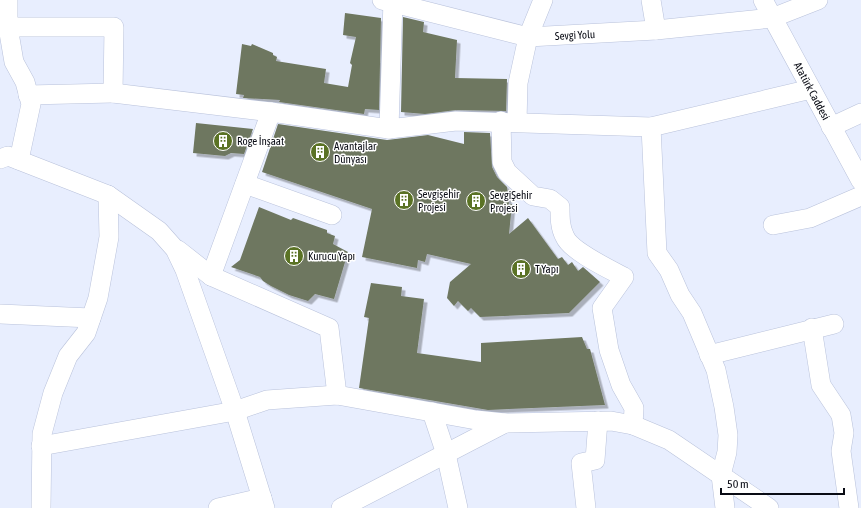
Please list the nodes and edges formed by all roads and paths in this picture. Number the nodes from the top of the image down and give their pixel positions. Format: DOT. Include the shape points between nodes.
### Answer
graph roads {
  1 [pos="8,0"];
  2 [pos="543,0"];
  3 [pos="651,0"];
  4 [pos="763,0"];
  5 [pos="818,0"];
  6 [pos="389,1"];
  7 [pos="772,18"];
  8 [pos="8,27"];
  9 [pos="656,30"];
  10 [pos="528,37"];
  11 [pos="811,89"];
  12 [pos="113,93"];
  13 [pos="28,95"];
  14 [pos="271,112"];
  15 [pos="861,113"];
  16 [pos="509,122"];
  17 [pos="651,127"];
  18 [pos="831,127"];
  19 [pos="389,129"];
  20 [pos="0,159"];
  21 [pos="19,160"];
  22 [pos="861,181"];
  23 [pos="244,184"];
  24 [pos="108,195"];
  25 [pos="861,196"];
  26 [pos="332,215"];
  27 [pos="773,224"];
  28 [pos="175,249"];
  29 [pos="211,276"];
  30 [pos="0,314"];
  31 [pos="91,318"];
  32 [pos="834,324"];
  33 [pos="812,328"];
  34 [pos="709,355"];
  35 [pos="337,395"];
  36 [pos="235,411"];
  37 [pos="432,412"];
  38 [pos="598,421"];
  39 [pos="506,423"];
  40 [pos="633,425"];
  41 [pos="41,446"];
  42 [pos="446,454"];
  43 [pos="721,475"];
  44 [pos="264,503"];
  45 [pos="41,508"];
  46 [pos="218,508"];
  47 [pos="341,508"];
  48 [pos="458,508"];
  49 [pos="586,508"];
  50 [pos="725,508"];
  51 [pos="769,508"];
  52 [pos="849,508"];
  1 -- 8 [label="street"];
  2 -- 10 [label="street"];
  3 -- 9 [label="street"];
  4 -- 7 [label="street, Atatürk Caddesi"];
  5 -- 7 [label="street, Sevgi Yolu"];
  6 -- 10 [label="street, Sevgi Yolu"];
  6 -- 19 [label="street"];
  7 -- 9 [label="street, Sevgi Yolu"];
  7 -- 11 [label="street, Atatürk Caddesi"];
  8 -- 12 [label="street" via="114,26"];
  8 -- 13 [label="street" via="14,62 25,82"];
  9 -- 10 [label="street, Sevgi Yolu"];
  10 -- 16 [label="street"];
  11 -- 17 [label="street"];
  11 -- 18 [label="street, Atatürk Caddesi"];
  12 -- 13 [label="street"];
  12 -- 14 [label="street"];
  13 -- 21 [label="street" via="31,104"];
  14 -- 19 [label="street"];
  14 -- 23 [label="street"];
  15 -- 18 [label="street"];
  16 -- 17 [label="street"];
  16 -- 19 [label="street" via="456,121"];
  16 -- 40 [label="street" via="502,162 507,172 533,196 550,199 560,207 560,223 566,239 583,255 624,277 602,308 609,350 621,385 634,408"];
  17 -- 34 [label="street" via="657,253 692,313"];
  18 -- 22 [label="street, Atatürk Caddesi"];
  20 -- 21 [label="street" via="8,156"];
  21 -- 24 [label="street"];
  23 -- 26 [label="street"];
  23 -- 29 [label="street"];
  24 -- 28 [label="street" via="159,231"];
  24 -- 31 [label="street" via="109,238"];
  25 -- 27 [label="street" via="810,218"];
  28 -- 29 [label="street"];
  28 -- 36 [label="street" via="185,270"];
  29 -- 35 [label="street" via="329,328"];
  30 -- 31 [label="street"];
  31 -- 41 [label="street" via="86,333 68,356 53,393"];
  32 -- 33 [label="street"];
  33 -- 34 [label="street"];
  33 -- 52 [label="street" via="821,385 841,415 844,433 841,450"];
  34 -- 43 [label="street" via="716,370 728,435"];
  35 -- 36 [label="street" via="267,400"];
  35 -- 37 [label="street"];
  36 -- 41 [label="street"];
  36 -- 44 [label="street"];
  37 -- 39 [label="street"];
  37 -- 42 [label="street"];
  38 -- 39 [label="street"];
  38 -- 40 [label="street"];
  38 -- 49 [label="street" via="595,460 581,463"];
  39 -- 42 [label="street"];
  40 -- 43 [label="street" via="669,440"];
  41 -- 45 [label="street"];
  42 -- 47 [label="street"];
  42 -- 48 [label="street"];
  43 -- 50 [label="street"];
  43 -- 51 [label="street"];
  44 -- 46 [label="street"];
}
